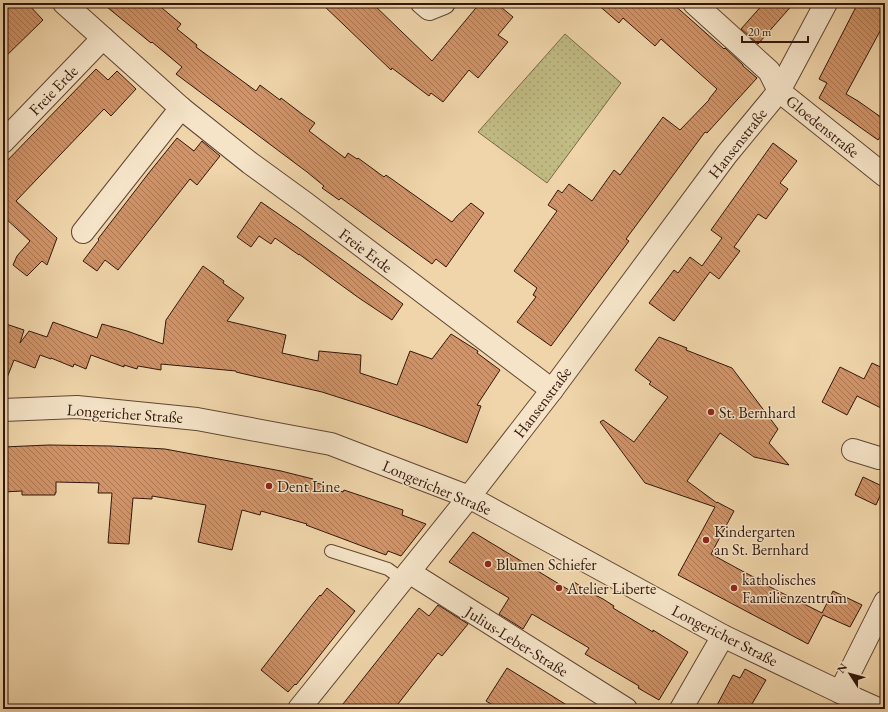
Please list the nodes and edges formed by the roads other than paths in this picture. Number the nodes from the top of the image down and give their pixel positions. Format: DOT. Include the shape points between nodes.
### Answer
graph roads {
  1 [pos="64,3"];
  2 [pos="694,3"];
  3 [pos="826,3"];
  4 [pos="103,38"];
  5 [pos="779,91"];
  6 [pos="181,108"];
  7 [pos="3,142"];
  8 [pos="885,176"];
  9 [pos="83,232"];
  10 [pos="552,390"];
  11 [pos="3,410"];
  12 [pos="853,450"];
  13 [pos="883,456"];
  14 [pos="469,497"];
  15 [pos="331,551"];
  16 [pos="406,576"];
  17 [pos="885,602"];
  18 [pos="723,636"];
  19 [pos="840,692"];
  20 [pos="299,709"];
  21 [pos="626,709"];
  22 [pos="681,709"];
  23 [pos="878,709"];
  1 -- 4 [label="street, Freie Erde"];
  2 -- 5 [label="street" via="769,71"];
  3 -- 5 [label="street, Hansenstraße"];
  4 -- 6 [label="street, Freie Erde"];
  4 -- 7 [label="street, Freie Erde"];
  5 -- 8 [label="street, Gloedenstraße"];
  5 -- 10 [label="street, Hansenstraße" via="727,154"];
  6 -- 9 [label="street"];
  6 -- 10 [label="street, Freie Erde" via="250,163"];
  10 -- 14 [label="street, Hansenstraße"];
  11 -- 14 [label="street, Longericher Straße" via="76,407 212,421 331,444"];
  12 -- 13 [label="street"];
  14 -- 16 [label="street, Hansenstraße"];
  14 -- 18 [label="street, Longericher Straße"];
  15 -- 16 [label="lane"];
  16 -- 20 [label="street, Hansenstraße"];
  16 -- 21 [label="street, Julius-Leber-Straße"];
  17 -- 19 [label="street"];
  18 -- 19 [label="street, Longericher Straße"];
  18 -- 22 [label="street"];
  19 -- 23 [label="street, Longericher Straße"];
}
